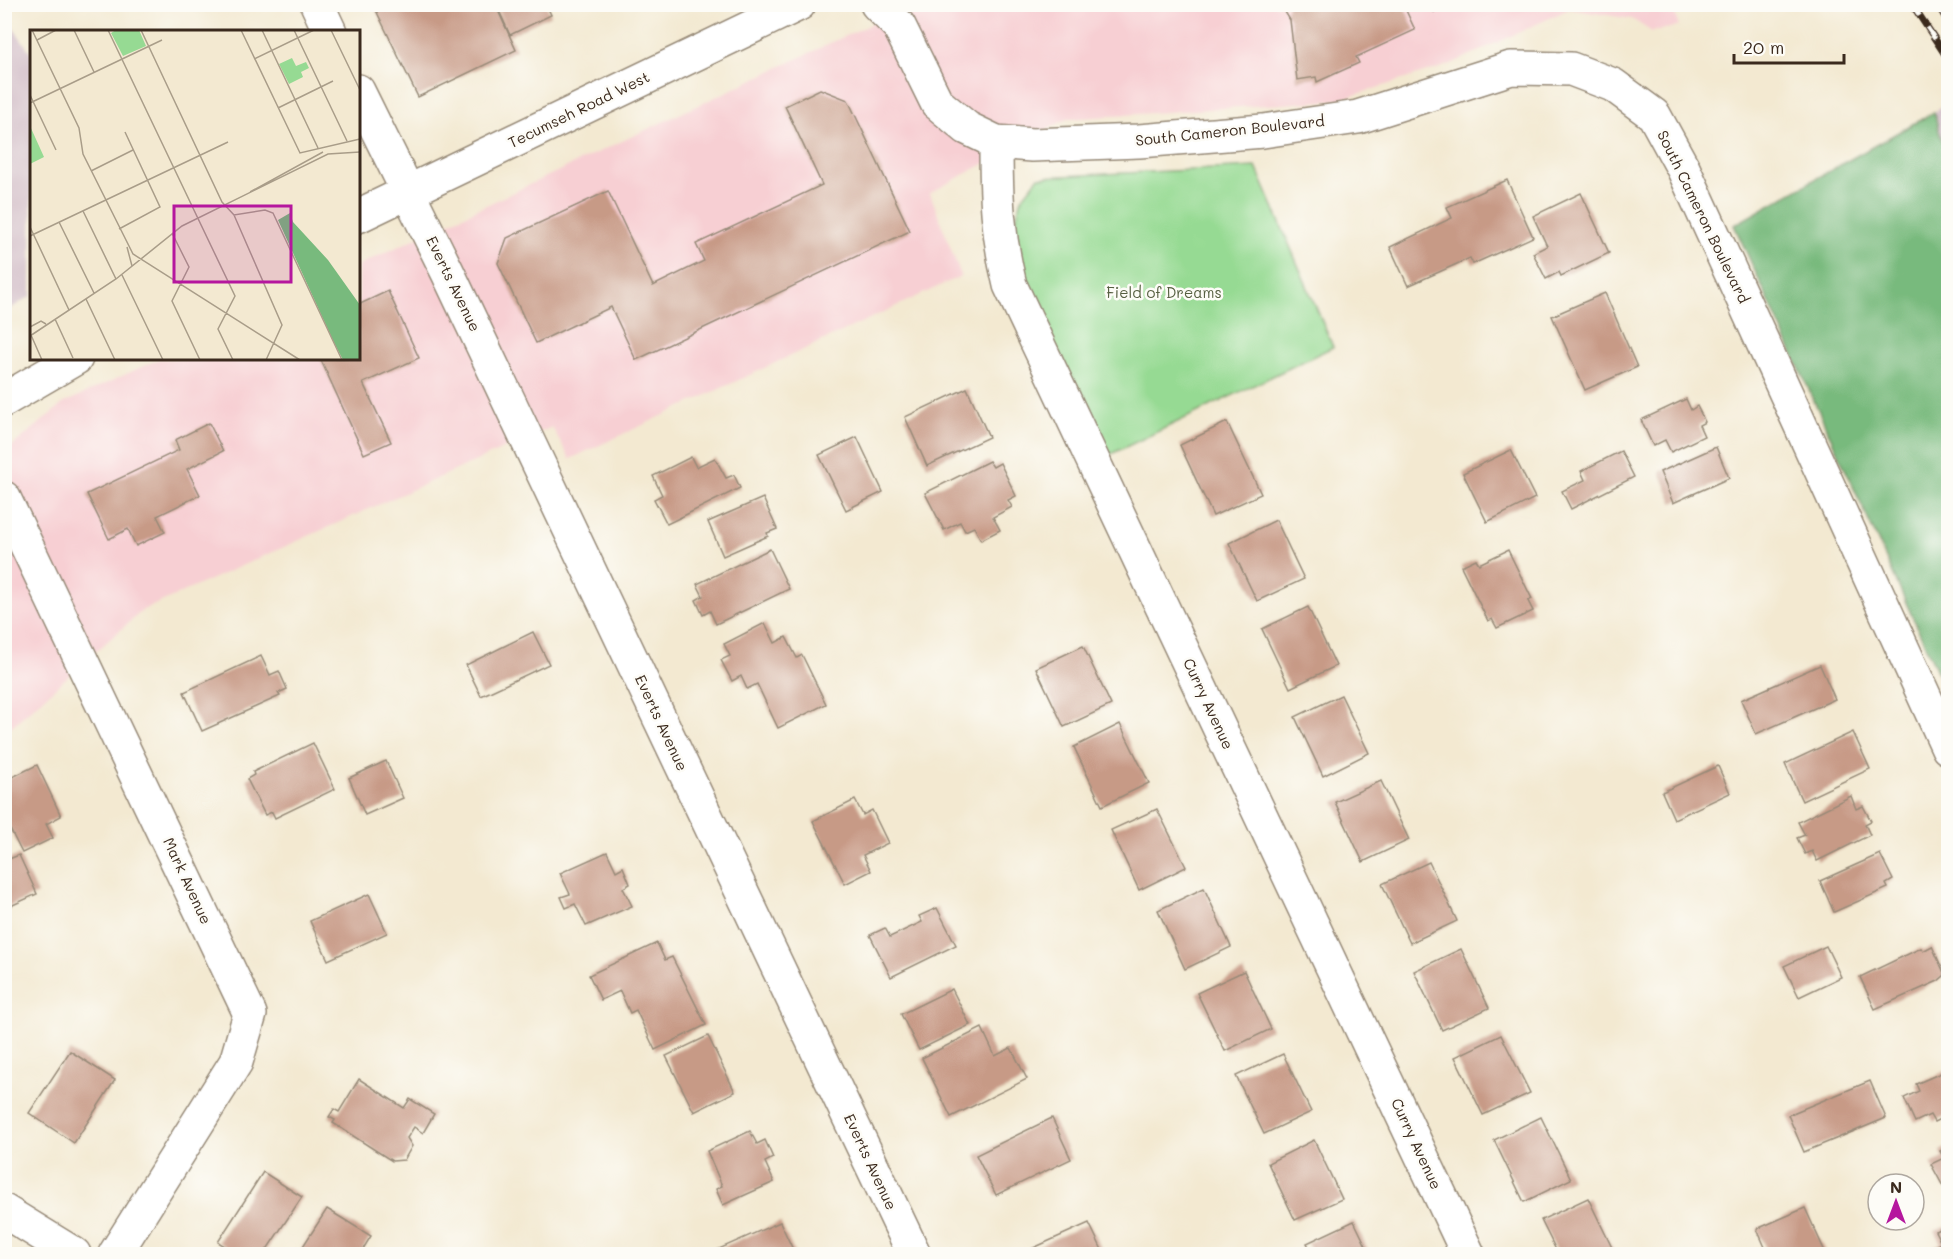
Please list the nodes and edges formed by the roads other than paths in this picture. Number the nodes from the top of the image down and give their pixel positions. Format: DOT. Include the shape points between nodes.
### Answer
graph roads {
  1 [pos="317,4"];
  2 [pos="799,4"];
  3 [pos="877,4"];
  4 [pos="329,30"];
  5 [pos="360,95"];
  6 [pos="996,142"];
  7 [pos="408,192"];
  8 [pos="360,215"];
  9 [pos="73,360"];
  10 [pos="4,400"];
  11 [pos="4,498"];
  12 [pos="1948,748"];
  13 [pos="4,1211"];
  14 [pos="74,1254"];
  15 [pos="115,1254"];
  16 [pos="914,1254"];
  17 [pos="1468,1254"];
  1 -- 4 [label="street"];
  2 -- 7 [label="street, Tecumseh Road West"];
  3 -- 6 [label="street, South Cameron Boulevard" via="899,26 938,103 967,128"];
  5 -- 7 [label="street"];
  6 -- 12 [label="street, South Cameron Boulevard" via="1115,142 1263,131 1358,117 1511,68 1572,69 1613,85 1654,115 1683,168"];
  6 -- 17 [label="street, Curry Avenue" via="996,213 1010,285"];
  7 -- 8 [label="street, Tecumseh Road West"];
  7 -- 16 [label="street, Everts Avenue"];
  9 -- 10 [label="street"];
  11 -- 15 [label="street, Mark Avenue" via="250,1014 236,1062"];
  13 -- 14 [label="street"];
}
